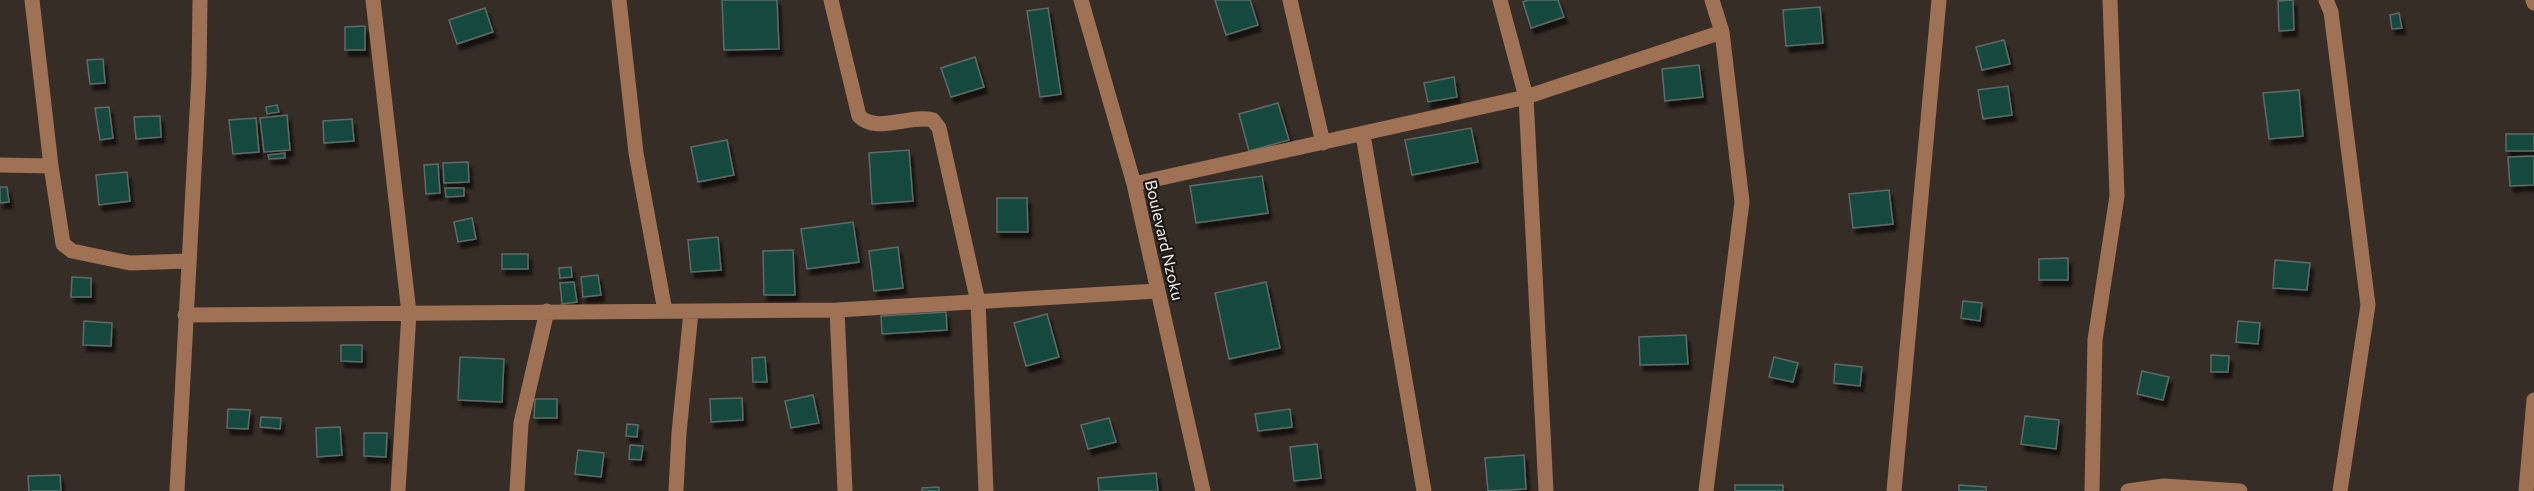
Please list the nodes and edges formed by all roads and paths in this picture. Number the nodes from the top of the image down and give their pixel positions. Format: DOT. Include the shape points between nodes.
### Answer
graph roads {
  1 [pos="32,0"];
  2 [pos="200,0"];
  3 [pos="373,0"];
  4 [pos="619,0"];
  5 [pos="831,0"];
  6 [pos="1081,0"];
  7 [pos="1290,0"];
  8 [pos="1500,0"];
  9 [pos="1712,0"];
  10 [pos="1939,0"];
  11 [pos="2110,0"];
  12 [pos="2326,0"];
  13 [pos="1722,32"];
  14 [pos="1526,98"];
  15 [pos="1363,135"];
  16 [pos="1323,143"];
  17 [pos="0,165"];
  18 [pos="51,166"];
  19 [pos="1134,184"];
  20 [pos="188,261"];
  21 [pos="1157,291"];
  22 [pos="978,302"];
  23 [pos="837,310"];
  24 [pos="547,311"];
  25 [pos="665,311"];
  26 [pos="691,312"];
  27 [pos="409,313"];
  28 [pos="185,315"];
  29 [pos="2534,400"];
  30 [pos="177,491"];
  31 [pos="398,491"];
  32 [pos="517,491"];
  33 [pos="676,491"];
  34 [pos="845,491"];
  35 [pos="986,491"];
  36 [pos="1203,491"];
  37 [pos="1424,491"];
  38 [pos="1546,491"];
  39 [pos="1706,491"];
  40 [pos="1894,491"];
  41 [pos="2092,491"];
  42 [pos="2128,491"];
  43 [pos="2240,491"];
  44 [pos="2340,491"];
  45 [pos="2526,491"];
  1 -- 18 [label="street"];
  2 -- 20 [label="street" via="200,75"];
  3 -- 27 [label="street"];
  4 -- 25 [label="street" via="636,153"];
  5 -- 22 [label="street" via="859,116 874,124 923,117 933,120 939,128"];
  6 -- 19 [label="street, Boulevard Nzoku"];
  7 -- 16 [label="street"];
  8 -- 14 [label="street"];
  9 -- 13 [label="street"];
  10 -- 40 [label="street"];
  11 -- 41 [label="street" via="2117,196 2095,340"];
  12 -- 44 [label="street" via="2331,12 2368,305"];
  13 -- 14 [label="street"];
  13 -- 39 [label="street" via="1742,202"];
  14 -- 15 [label="street"];
  14 -- 38 [label="street"];
  15 -- 16 [label="street"];
  15 -- 37 [label="street"];
  16 -- 19 [label="street"];
  17 -- 18 [label="street"];
  18 -- 20 [label="street" via="67,249 130,263"];
  19 -- 21 [label="street, Boulevard Nzoku"];
  20 -- 28 [label="street"];
  21 -- 22 [label="street"];
  21 -- 36 [label="street, Boulevard Nzoku"];
  22 -- 23 [label="street"];
  22 -- 35 [label="street"];
  23 -- 26 [label="street"];
  23 -- 34 [label="street"];
  24 -- 25 [label="street"];
  24 -- 27 [label="street"];
  24 -- 32 [label="street" via="521,423"];
  25 -- 26 [label="street"];
  26 -- 33 [label="street"];
  27 -- 28 [label="street"];
  27 -- 31 [label="street"];
  28 -- 30 [label="street"];
  29 -- 45 [label="street"];
  42 -- 43 [label="street" via="2164,486"];
}
